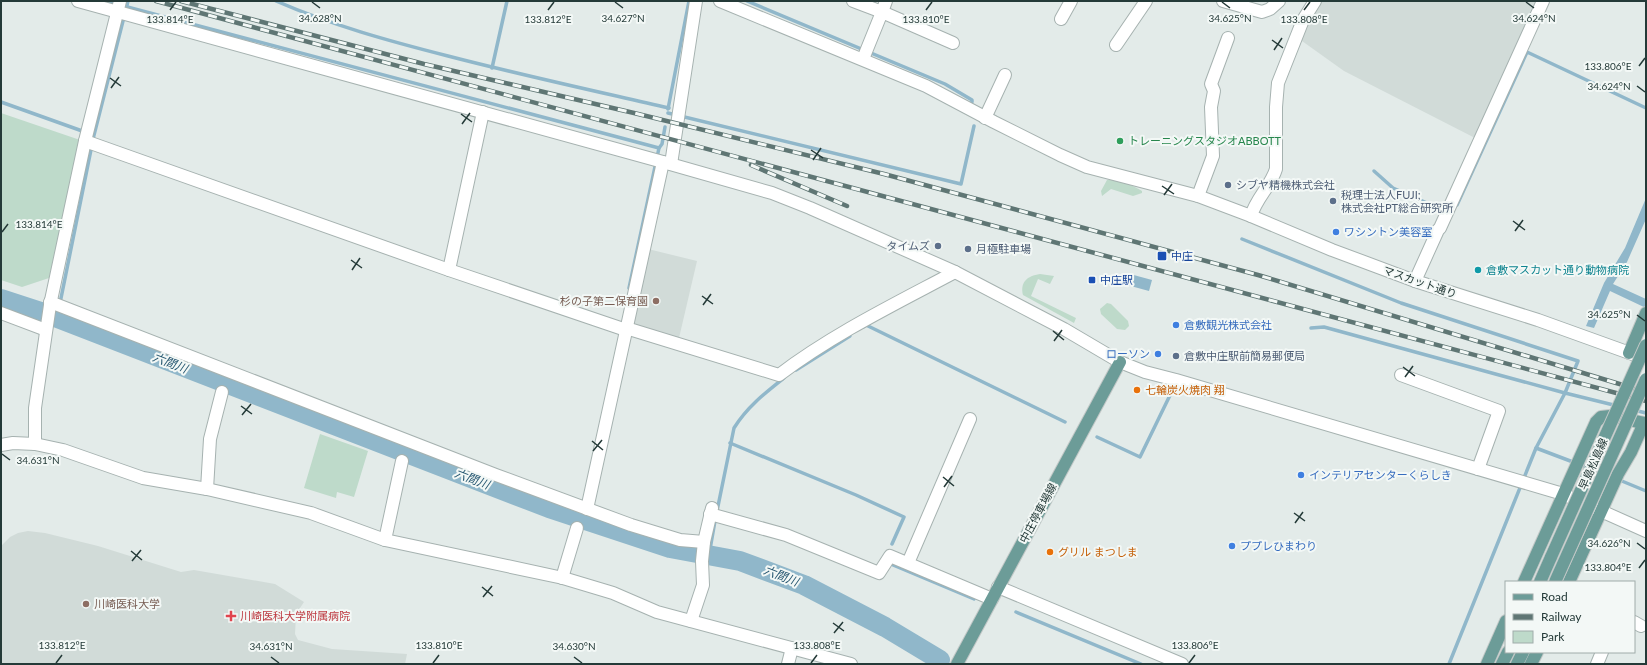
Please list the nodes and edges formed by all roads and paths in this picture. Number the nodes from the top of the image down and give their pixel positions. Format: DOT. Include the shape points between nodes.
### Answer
graph roads {
  1 [pos="78,1"];
  2 [pos="696,1"];
  3 [pos="720,1"];
  4 [pos="853,1"];
  5 [pos="1071,1"];
  6 [pos="1146,1"];
  7 [pos="1223,1"];
  8 [pos="1279,1"];
  9 [pos="1316,1"];
  10 [pos="1542,1"];
  11 [pos="884,7"];
  12 [pos="121,8"];
  13 [pos="1061,19"];
  14 [pos="1228,38"];
  15 [pos="953,43"];
  16 [pos="1116,45"];
  17 [pos="866,53"];
  18 [pos="1005,75"];
  19 [pos="483,112"];
  20 [pos="985,118"];
  21 [pos="89,139"];
  22 [pos="662,161"];
  23 [pos="1198,196"];
  24 [pos="1251,216"];
  25 [pos="450,266"];
  26 [pos="955,272"];
  27 [pos="1415,281"];
  28 [pos="55,305"];
  29 [pos="1,313"];
  30 [pos="1646,313"];
  31 [pos="46,327"];
  32 [pos="624,327"];
  33 [pos="1646,345"];
  34 [pos="1628,353"];
  35 [pos="1646,358"];
  36 [pos="1120,362"];
  37 [pos="1401,375"];
  38 [pos="1646,379"];
  39 [pos="222,392"];
  40 [pos="970,419"];
  41 [pos="1645,423"];
  42 [pos="35,444"];
  43 [pos="1,445"];
  44 [pos="402,461"];
  45 [pos="1478,469"];
  46 [pos="207,489"];
  47 [pos="1563,494"];
  48 [pos="584,508"];
  49 [pos="1602,512"];
  50 [pos="577,528"];
  51 [pos="1646,531"];
  52 [pos="385,540"];
  53 [pos="704,544"];
  54 [pos="908,563"];
  55 [pos="562,578"];
  56 [pos="1524,581"];
  57 [pos="1540,581"];
  58 [pos="1555,581"];
  59 [pos="1569,581"];
  60 [pos="998,588"];
  61 [pos="992,599"];
  62 [pos="691,621"];
  63 [pos="1505,623"];
  64 [pos="792,648"];
  65 [pos="1508,653"];
  66 [pos="1522,653"];
  67 [pos="1536,653"];
  68 [pos="1602,653"];
  69 [pos="788,664"];
  70 [pos="852,664"];
  71 [pos="957,664"];
  72 [pos="1182,664"];
  73 [pos="1487,664"];
  74 [pos="1502,664"];
  75 [pos="1517,664"];
  76 [pos="1531,664"];
  77 [pos="1597,664"];
  1 -- 12 [label="street"];
  2 -- 22 [label="street" via="678,115"];
  3 -- 17 [label="street, マスカット通り"];
  4 -- 11 [label="street"];
  5 -- 13 [label="street"];
  6 -- 16 [label="street"];
  7 -- 8 [label="street" via="1262,12"];
  9 -- 24 [label="street" via="1303,20 1278,82 1276,169"];
  10 -- 27 [label="street"];
  11 -- 15 [label="street"];
  11 -- 17 [label="street"];
  12 -- 19 [label="street"];
  12 -- 21 [label="street"];
  14 -- 23 [label="street" via="1211,84 1214,91 1211,107 1213,156"];
  17 -- 20 [label="street, マスカット通り"];
  18 -- 20 [label="street"];
  19 -- 22 [label="street"];
  19 -- 25 [label="street"];
  20 -- 23 [label="street, マスカット通り" via="1087,167"];
  21 -- 25 [label="street"];
  21 -- 28 [label="street"];
  22 -- 26 [label="street" via="772,193"];
  22 -- 32 [label="street"];
  23 -- 24 [label="street, マスカット通り"];
  24 -- 27 [label="street, マスカット通り"];
  25 -- 32 [label="street"];
  26 -- 32 [label="street" via="861,323 779,375"];
  26 -- 36 [label="street" via="1064,329"];
  27 -- 34 [label="street, マスカット通り" via="1538,320"];
  28 -- 31 [label="street"];
  28 -- 48 [label="street"];
  29 -- 31 [label="street"];
  30 -- 34 [label="main road"];
  31 -- 42 [label="street" via="35,408"];
  32 -- 48 [label="street"];
  33 -- 57 [label="main road, 早島松島線, bridge"];
  34 -- 35 [label="street, マスカット通り"];
  36 -- 45 [label="street" via="1145,372"];
  36 -- 60 [label="main road, 中庄停車場線"];
  37 -- 45 [label="street" via="1499,412"];
  38 -- 58 [label="main road, 早島松島線, bridge"];
  39 -- 46 [label="street" via="210,439"];
  40 -- 54 [label="street"];
  41 -- 47 [label="main road" via="1610,416 1601,417 1596,422"];
  41 -- 49 [label="main road"];
  42 -- 43 [label="street"];
  42 -- 46 [label="street" via="63,450 143,478"];
  44 -- 52 [label="street"];
  45 -- 47 [label="street"];
  46 -- 52 [label="street" via="311,513"];
  47 -- 49 [label="street"];
  47 -- 56 [label="main road"];
  48 -- 53 [label="street" via="680,540"];
  49 -- 51 [label="street"];
  49 -- 59 [label="main road"];
  50 -- 55 [label="street"];
  52 -- 55 [label="street"];
  53 -- 54 [label="street" via="714,513 786,535 878,573 890,556"];
  53 -- 62 [label="street" via="703,585"];
  54 -- 61 [label="street"];
  55 -- 62 [label="street" via="613,593 657,612"];
  60 -- 61 [label="main road, 中庄停車場線"];
  60 -- 72 [label="street"];
  61 -- 71 [label="main road, 中庄停車場線"];
  62 -- 64 [label="street"];
  63 -- 73 [label="main road"];
  64 -- 69 [label="street"];
  64 -- 70 [label="street"];
  65 -- 74 [label="main road"];
  66 -- 75 [label="main road"];
  67 -- 76 [label="main road"];
  68 -- 77 [label="street"];
}
